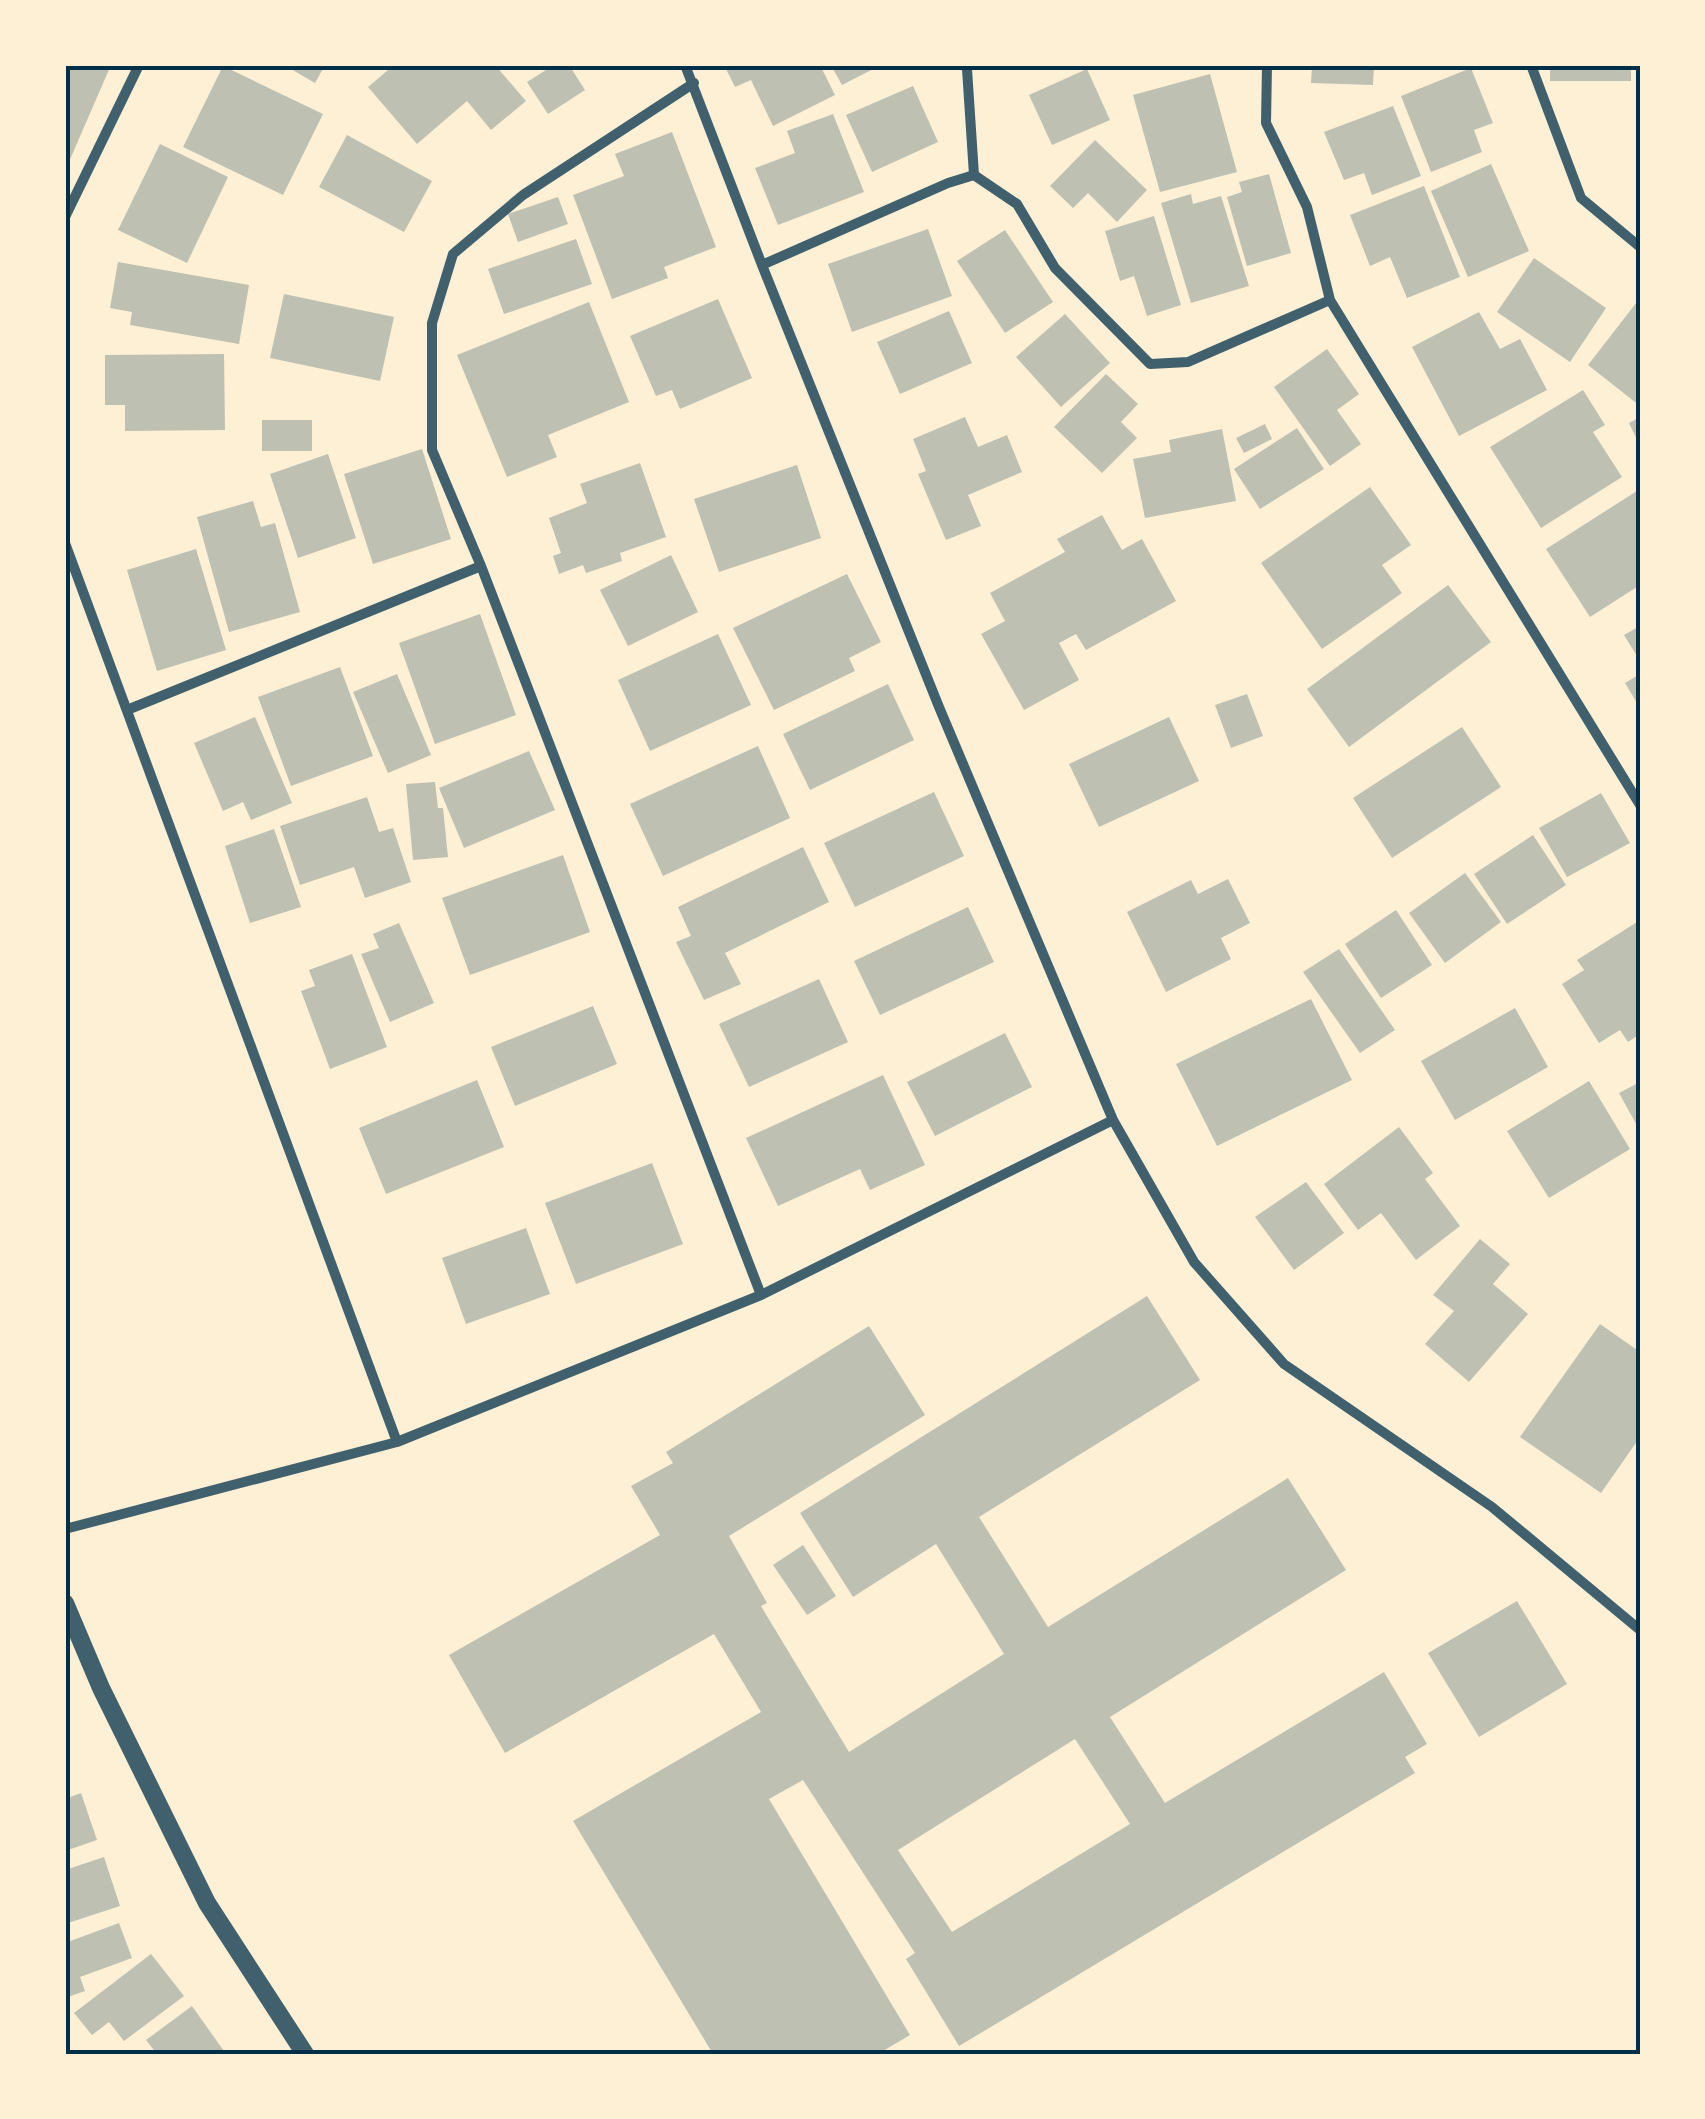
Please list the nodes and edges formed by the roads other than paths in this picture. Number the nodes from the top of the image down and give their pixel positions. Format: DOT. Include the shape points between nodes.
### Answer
graph roads {
  1 [pos="139,65"];
  2 [pos="685,65"];
  3 [pos="964,65"];
  4 [pos="1267,65"];
  5 [pos="1531,65"];
  6 [pos="694,82"];
  7 [pos="974,174"];
  8 [pos="65,217"];
  9 [pos="1640,247"];
  10 [pos="762,265"];
  11 [pos="1330,300"];
  12 [pos="65,543"];
  13 [pos="481,566"];
  14 [pos="127,710"];
  15 [pos="1640,805"];
  16 [pos="1113,1120"];
  17 [pos="761,1294"];
  18 [pos="397,1442"];
  19 [pos="65,1529"];
  20 [pos="65,1603"];
  21 [pos="1640,1630"];
  22 [pos="305,2054"];
  1 -- 8 [label="street"];
  2 -- 6 [label="street"];
  3 -- 7 [label="street"];
  4 -- 11 [label="street" via="1266,123 1307,208"];
  5 -- 9 [label="street" via="1581,198"];
  6 -- 10 [label="street"];
  6 -- 13 [label="street" via="523,195 453,254 432,323 432,450"];
  7 -- 10 [label="street"];
  7 -- 11 [label="street" via="1017,204 1056,268 1150,364 1188,362"];
  10 -- 16 [label="street"];
  11 -- 15 [label="street"];
  12 -- 14 [label="street"];
  13 -- 14 [label="street"];
  13 -- 17 [label="street"];
  14 -- 18 [label="street"];
  16 -- 17 [label="street"];
  16 -- 21 [label="street" via="1194,1262 1284,1364 1492,1507"];
  17 -- 18 [label="street"];
  18 -- 19 [label="street"];
  20 -- 22 [label="street" via="207,1903"];
}
